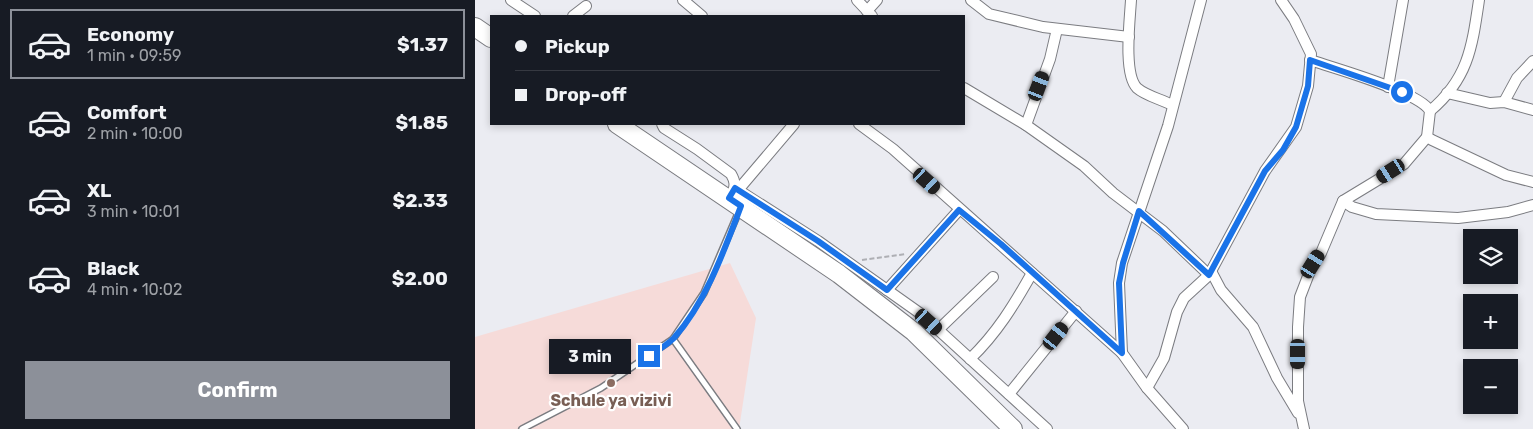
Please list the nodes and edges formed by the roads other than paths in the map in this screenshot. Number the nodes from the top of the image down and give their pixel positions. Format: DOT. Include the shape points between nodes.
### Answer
graph roads {
  1 [pos="511,0"];
  2 [pos="683,0"];
  3 [pos="857,0"];
  4 [pos="877,0"];
  5 [pos="971,0"];
  6 [pos="1131,0"];
  7 [pos="1201,0"];
  8 [pos="1281,0"];
  9 [pos="1403,0"];
  10 [pos="1479,0"];
  11 [pos="585,6"];
  12 [pos="869,13"];
  13 [pos="534,15"];
  14 [pos="574,15"];
  15 [pos="701,15"];
  16 [pos="475,26"];
  17 [pos="1057,29"];
  18 [pos="490,37"];
  19 [pos="1129,37"];
  20 [pos="1310,60"];
  21 [pos="1533,61"];
  22 [pos="1388,86"];
  23 [pos="965,89"];
  24 [pos="1447,93"];
  25 [pos="1504,102"];
  26 [pos="1171,105"];
  27 [pos="1533,110"];
  28 [pos="1430,112"];
  29 [pos="619,125"];
  30 [pos="662,125"];
  31 [pos="793,125"];
  32 [pos="860,125"];
  33 [pos="1026,125"];
  34 [pos="1427,136"];
  35 [pos="1533,182"];
  36 [pos="735,195"];
  37 [pos="1343,201"];
  38 [pos="1533,204"];
  39 [pos="959,210"];
  40 [pos="1139,211"];
  41 [pos="1032,273"];
  42 [pos="1210,273"];
  43 [pos="993,277"];
  44 [pos="887,290"];
  45 [pos="1076,312"];
  46 [pos="938,330"];
  47 [pos="673,339"];
  48 [pos="1122,353"];
  49 [pos="970,358"];
  50 [pos="1147,388"];
  51 [pos="1009,394"];
  52 [pos="1303,424"];
  53 [pos="533,427"];
  54 [pos="522,429"];
  55 [pos="737,429"];
  56 [pos="1013,429"];
  57 [pos="1047,429"];
  58 [pos="1183,429"];
  1 -- 13 [label="street"];
  2 -- 15 [label="street"];
  3 -- 12 [label="street"];
  4 -- 12 [label="street"];
  5 -- 17 [label="street" via="989,14"];
  6 -- 19 [label="street"];
  7 -- 26 [label="street"];
  8 -- 20 [label="street" via="1304,36"];
  9 -- 22 [label="street"];
  10 -- 24 [label="street" via="1462,76"];
  11 -- 14 [label="street"];
  16 -- 18 [label="highway"];
  17 -- 19 [label="street"];
  17 -- 33 [label="street" via="1050,59"];
  19 -- 26 [label="street" via="1129,67 1136,87"];
  20 -- 22 [label="street"];
  20 -- 42 [label="street" via="1308,86 1296,127 1283,150 1265,171"];
  21 -- 25 [label="street" via="1517,78"];
  22 -- 28 [label="street" via="1422,102"];
  23 -- 33 [label="street"];
  24 -- 25 [label="street" via="1490,103"];
  24 -- 28 [label="street"];
  25 -- 27 [label="street"];
  26 -- 40 [label="street" via="1168,126"];
  28 -- 34 [label="street"];
  29 -- 36 [label="highway"];
  30 -- 36 [label="street" via="731,174"];
  31 -- 36 [label="street"];
  32 -- 39 [label="street" via="893,148"];
  33 -- 40 [label="street"];
  34 -- 35 [label="street" via="1506,175"];
  34 -- 37 [label="street" via="1404,164"];
  36 -- 44 [label="street"];
  36 -- 47 [label="lane" via="724,250 704,293"];
  36 -- 56 [label="highway" via="914,332"];
  37 -- 38 [label="street" via="1375,214 1458,218 1499,214"];
  37 -- 52 [label="street" via="1300,297 1298,401"];
  39 -- 41 [label="street"];
  39 -- 44 [label="street"];
  40 -- 42 [label="street"];
  40 -- 48 [label="street" via="1119,283"];
  41 -- 45 [label="street"];
  41 -- 49 [label="street" via="1009,314"];
  42 -- 50 [label="street" via="1184,298 1164,358"];
  42 -- 52 [label="street" via="1253,327"];
  43 -- 46 [label="street"];
  44 -- 46 [label="street"];
  45 -- 48 [label="street"];
  45 -- 51 [label="street"];
  46 -- 49 [label="street"];
  47 -- 53 [label="lane" via="601,388"];
  47 -- 55 [label="lane"];
  48 -- 50 [label="street"];
  49 -- 51 [label="street"];
  50 -- 58 [label="street"];
  51 -- 57 [label="street"];
  53 -- 54 [label="lane"];
}
